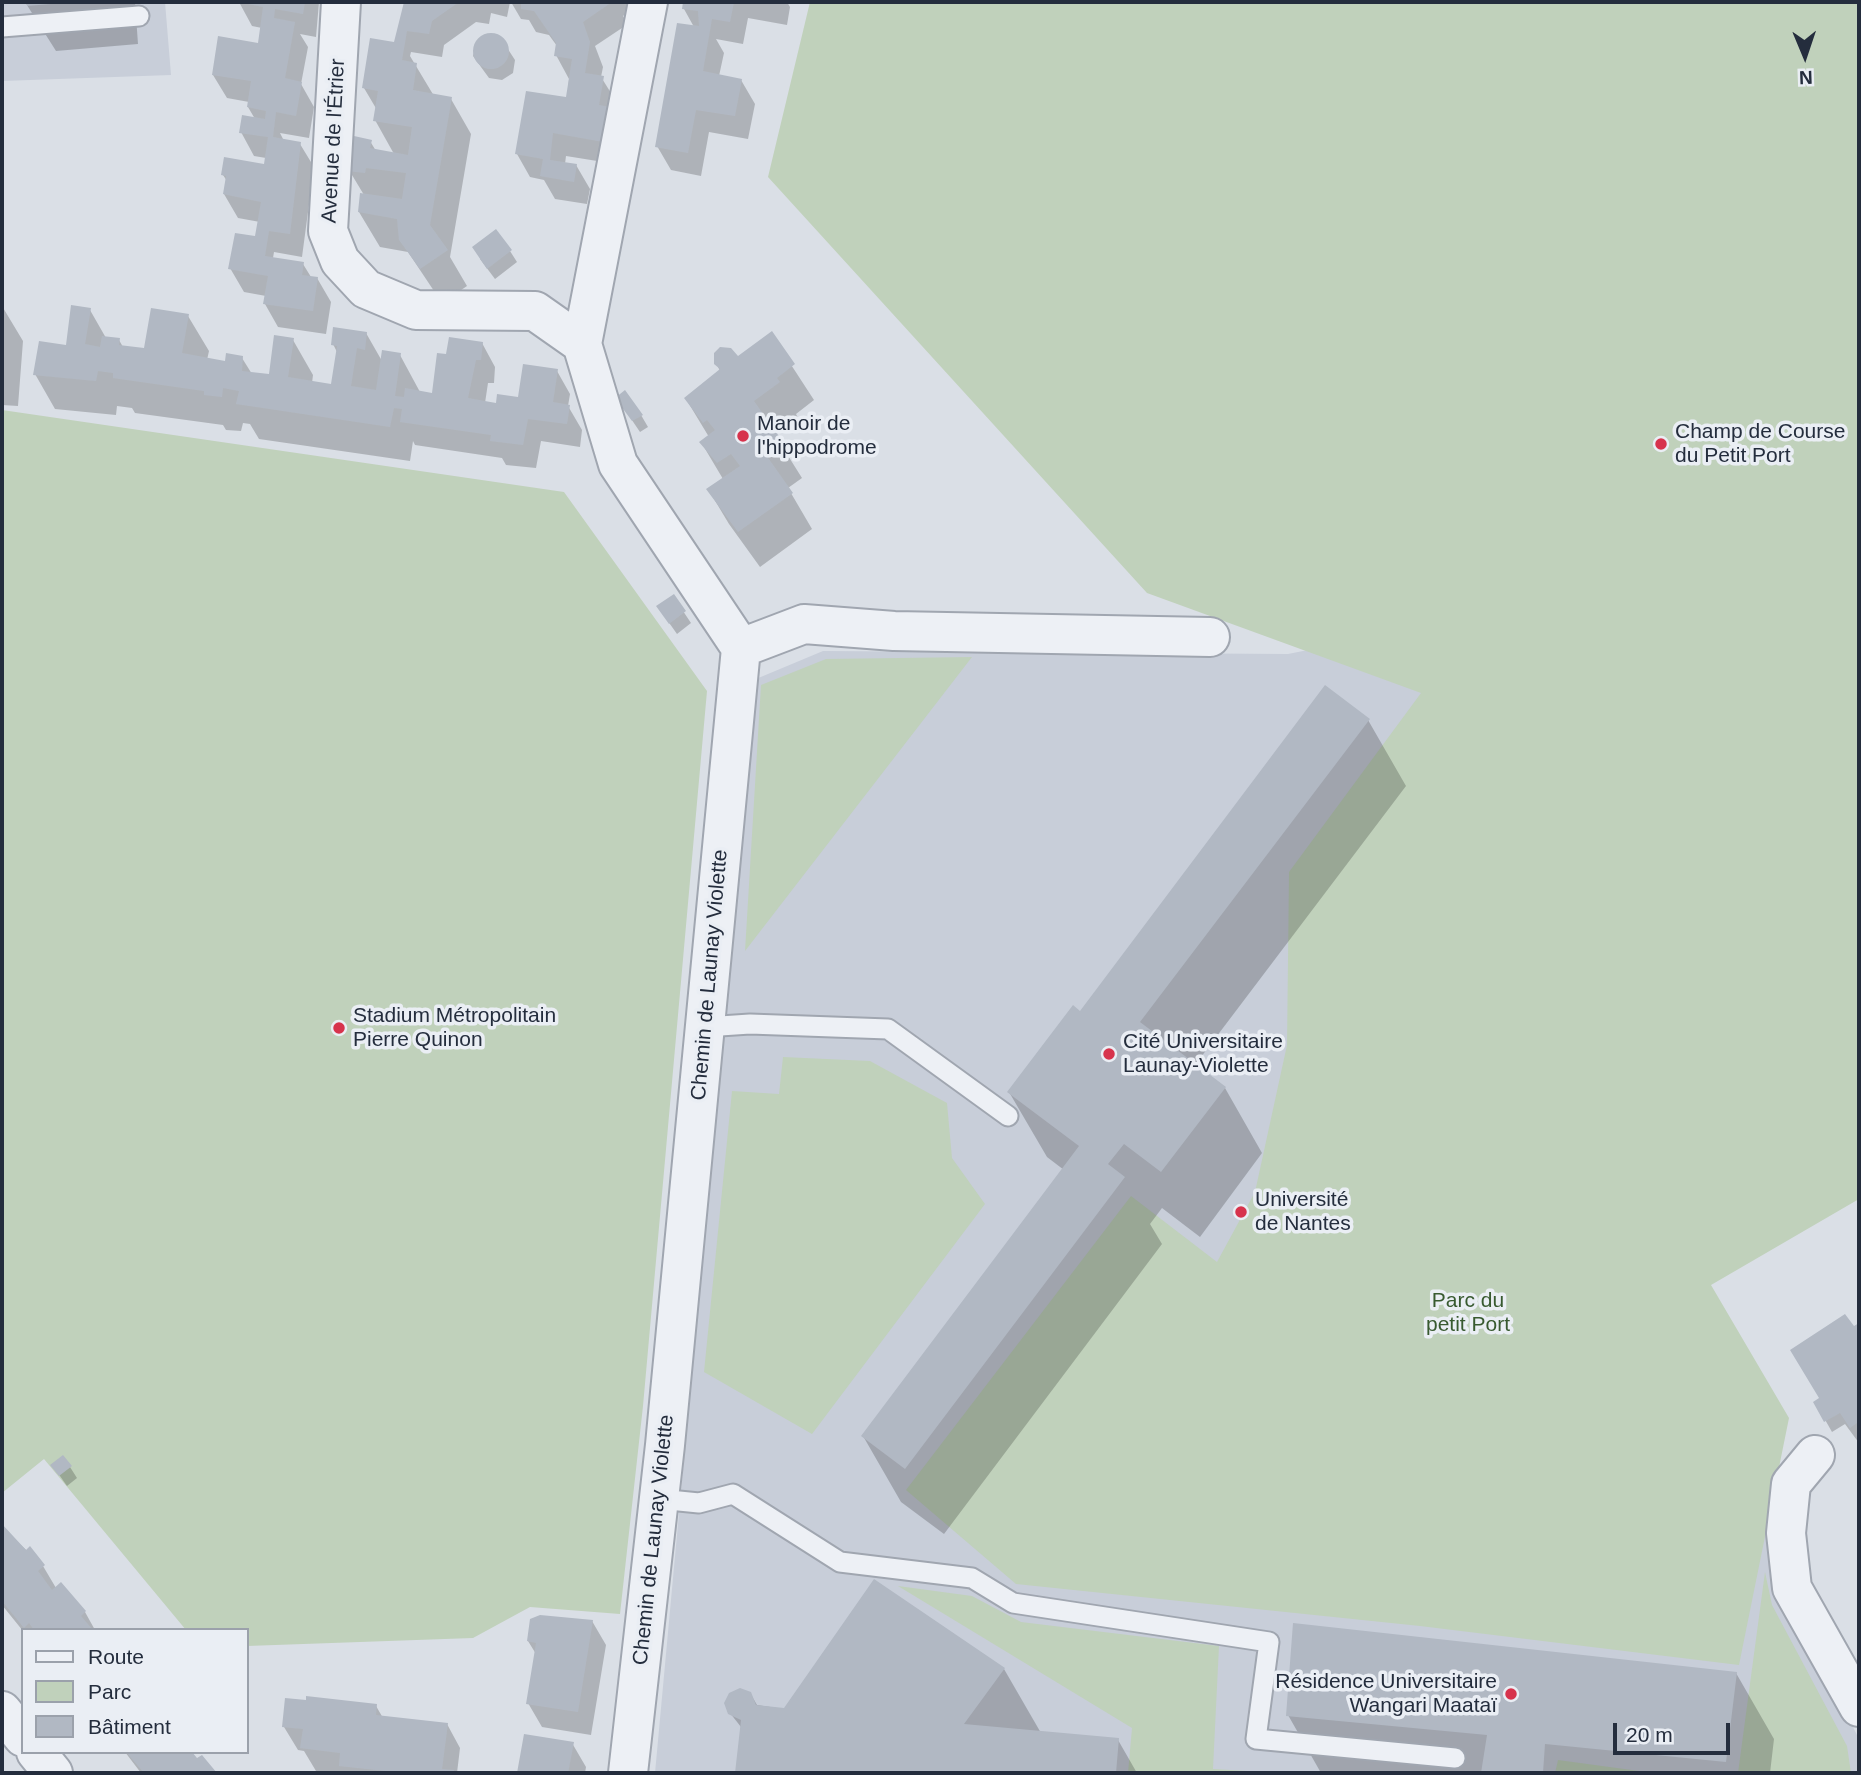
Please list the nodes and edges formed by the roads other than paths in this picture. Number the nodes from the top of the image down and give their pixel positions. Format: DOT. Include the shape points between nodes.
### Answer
graph roads {
  1 [pos="341,2"];
  2 [pos="648,2"];
  3 [pos="139,16"];
  4 [pos="2,27"];
  5 [pos="582,344"];
  6 [pos="1210,637"];
  7 [pos="741,648"];
  8 [pos="705,1027"];
  9 [pos="1008,1116"];
  10 [pos="1815,1455"];
  11 [pos="659,1500"];
  12 [pos="1859,1707"];
  13 [pos="2,1712"];
  14 [pos="21,1735"];
  15 [pos="38,1754"];
  16 [pos="1455,1758"];
  17 [pos="53,1773"];
  18 [pos="628,1773"];
  1 -- 5 [label="street, Avenue de l'Étrier" via="328,231 340,261 366,289 416,310 535,311"];
  2 -- 5 [label="street"];
  3 -- 4 [label="lane"];
  5 -- 7 [label="street" via="618,464"];
  6 -- 7 [label="street" via="894,631 804,624"];
  7 -- 8 [label="street, Chemin de Launay Violette"];
  8 -- 9 [label="lane" via="888,1029"];
  8 -- 11 [label="street, Chemin de Launay Violette"];
  10 -- 12 [label="street" via="1791,1484 1786,1532 1792,1588"];
  11 -- 16 [label="lane" via="699,1503 733,1494 840,1562 972,1578 1013,1602 1269,1642 1256,1739"];
  11 -- 18 [label="street, Chemin de Launay Violette"];
  13 -- 14 [label="street"];
  15 -- 17 [label="street"];
}
